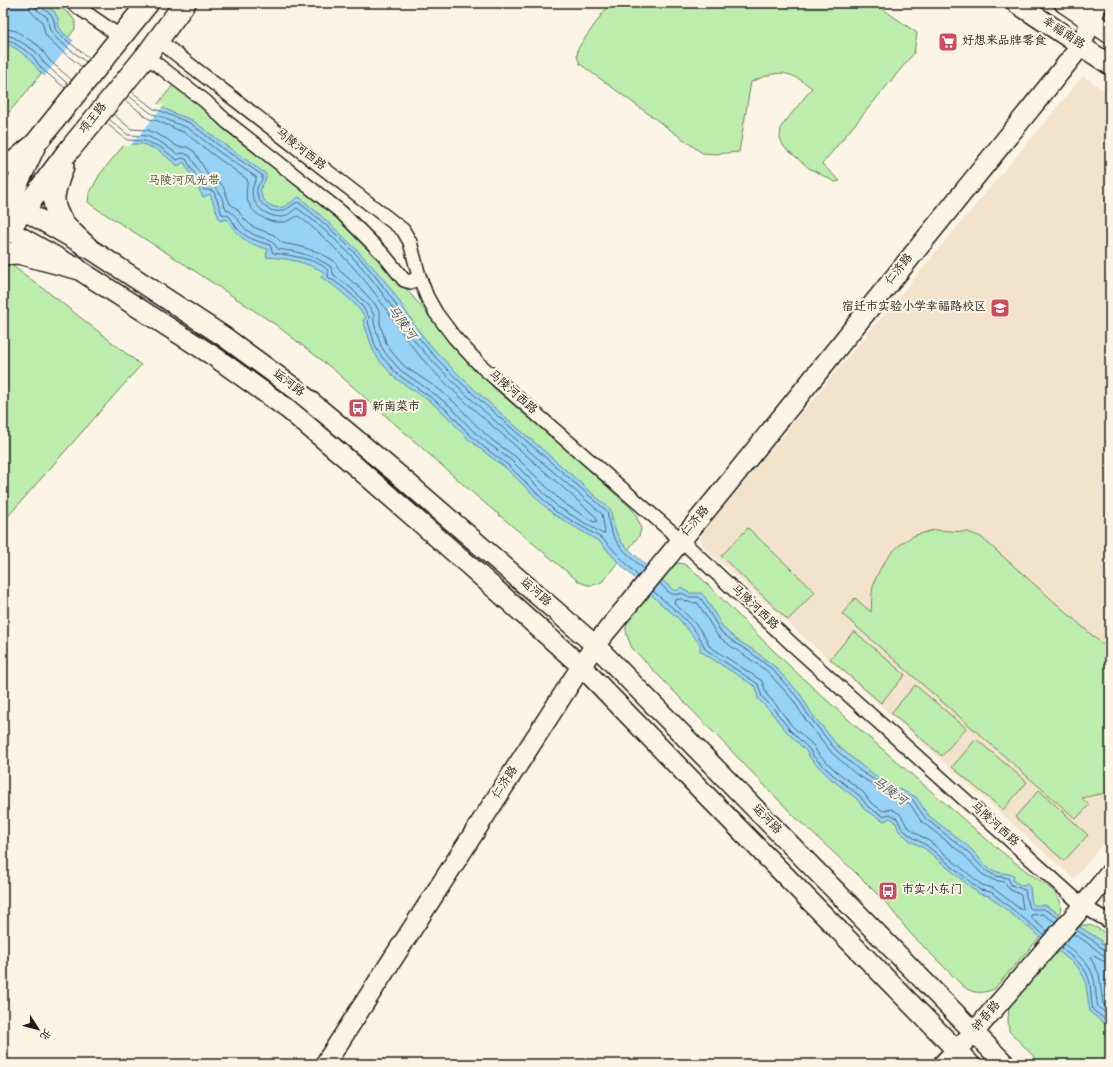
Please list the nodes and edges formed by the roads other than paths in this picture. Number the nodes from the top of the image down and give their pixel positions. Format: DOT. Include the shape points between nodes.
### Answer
graph roads {
  1 [pos="72,3"];
  2 [pos="148,3"];
  3 [pos="185,3"];
  4 [pos="1016,3"];
  5 [pos="1064,3"];
  6 [pos="1098,3"];
  7 [pos="1091,21"];
  8 [pos="1110,34"];
  9 [pos="122,37"];
  10 [pos="1081,46"];
  11 [pos="152,48"];
  12 [pos="1110,65"];
  13 [pos="36,143"];
  14 [pos="66,154"];
  15 [pos="3,165"];
  16 [pos="10,204"];
  17 [pos="5,231"];
  18 [pos="86,246"];
  19 [pos="3,254"];
  20 [pos="76,268"];
  21 [pos="419,276"];
  22 [pos="681,540"];
  23 [pos="595,645"];
  24 [pos="581,666"];
  25 [pos="1110,872"];
  26 [pos="1078,911"];
  27 [pos="1110,922"];
  28 [pos="974,1032"];
  29 [pos="964,1057"];
  30 [pos="325,1064"];
  31 [pos="943,1064"];
  32 [pos="1005,1064"];
  1 -- 9 [label="street"];
  2 -- 9 [label="main road, 项王路"];
  3 -- 11 [label="main road, 项王路"];
  4 -- 10 [label="street, 幸福南路"];
  5 -- 7 [label="street"];
  6 -- 7 [label="street, 仁济路"];
  7 -- 8 [label="street"];
  7 -- 10 [label="street, 仁济路"];
  9 -- 13 [label="main road, 项王路"];
  10 -- 12 [label="street, 幸福南路"];
  10 -- 22 [label="street, 仁济路"];
  11 -- 14 [label="main road, 项王路"];
  11 -- 21 [label="street, 马陵河西路" via="403,230 410,242"];
  11 -- 21 [label="street, 马陵河西路" via="227,122 341,212 383,254 404,280 411,282"];
  13 -- 15 [label="main road" via="15,161"];
  13 -- 16 [label="main road, 项王路"];
  14 -- 16 [label="main road, 项王路"];
  14 -- 18 [label="main road" via="54,198 56,212"];
  16 -- 17 [label="main road, 项王路"];
  16 -- 18 [label="street, 运河路"];
  17 -- 20 [label="street, 运河路"];
  18 -- 23 [label="street, 运河路" via="223,336 297,390 374,453"];
  19 -- 20 [label="main road" via="18,253"];
  20 -- 24 [label="street, 运河路" via="215,357 289,410"];
  21 -- 22 [label="street, 马陵河西路" via="436,313 480,365"];
  22 -- 23 [label="street, 仁济路"];
  22 -- 26 [label="street, 马陵河西路"];
  23 -- 24 [label="street, 仁济路"];
  23 -- 28 [label="street, 运河路"];
  24 -- 29 [label="street, 运河路"];
  24 -- 30 [label="street, 仁济路"];
  25 -- 26 [label="street"];
  26 -- 27 [label="street, 马陵河西路"];
  26 -- 28 [label="street, 钟吾路"];
  28 -- 29 [label="street, 钟吾路"];
  28 -- 32 [label="street, 运河路"];
  29 -- 31 [label="street, 钟吾路"];
}
